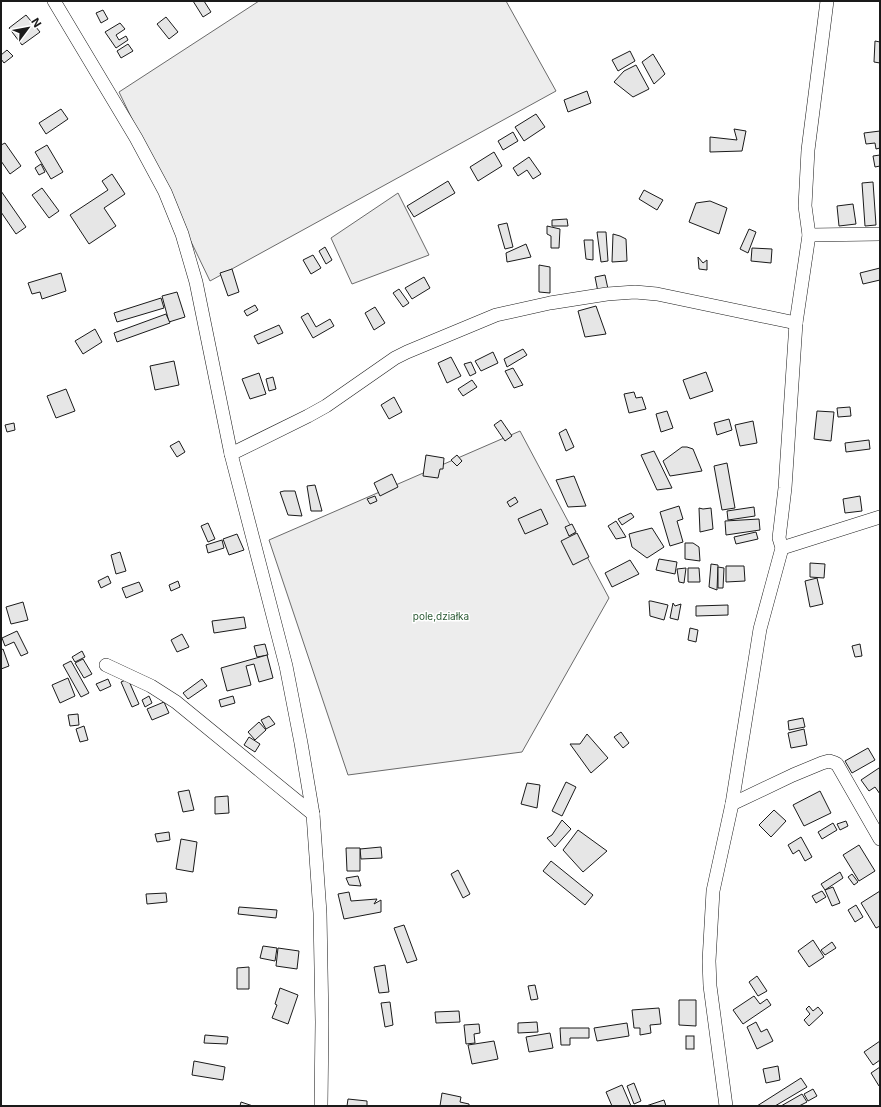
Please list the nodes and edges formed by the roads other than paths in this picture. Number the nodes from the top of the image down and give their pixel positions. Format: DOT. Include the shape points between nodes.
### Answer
graph roads {
  1 [pos="54,1"];
  2 [pos="827,1"];
  3 [pos="880,234"];
  4 [pos="809,235"];
  5 [pos="796,323"];
  6 [pos="231,454"];
  7 [pos="880,517"];
  8 [pos="782,548"];
  9 [pos="106,665"];
  10 [pos="732,804"];
  11 [pos="313,814"];
  12 [pos="880,838"];
  13 [pos="321,1106"];
  14 [pos="726,1106"];
  1 -- 6 [label="street" via="136,138 182,234 196,282"];
  2 -- 4 [label="street" via="808,150 805,206"];
  3 -- 4 [label="street"];
  4 -- 5 [label="street"];
  5 -- 6 [label="street" via="657,294 622,292 550,303 496,315 395,358 326,406"];
  5 -- 8 [label="street" via="786,488 779,538"];
  6 -- 11 [label="street" via="286,666"];
  7 -- 8 [label="street"];
  8 -- 10 [label="street" via="760,629"];
  9 -- 11 [label="street" via="151,686 176,702"];
  10 -- 12 [label="street" via="793,775 826,762 833,762 837,764"];
  10 -- 14 [label="street" via="714,891 709,961"];
  11 -- 13 [label="street" via="320,913"];
}
